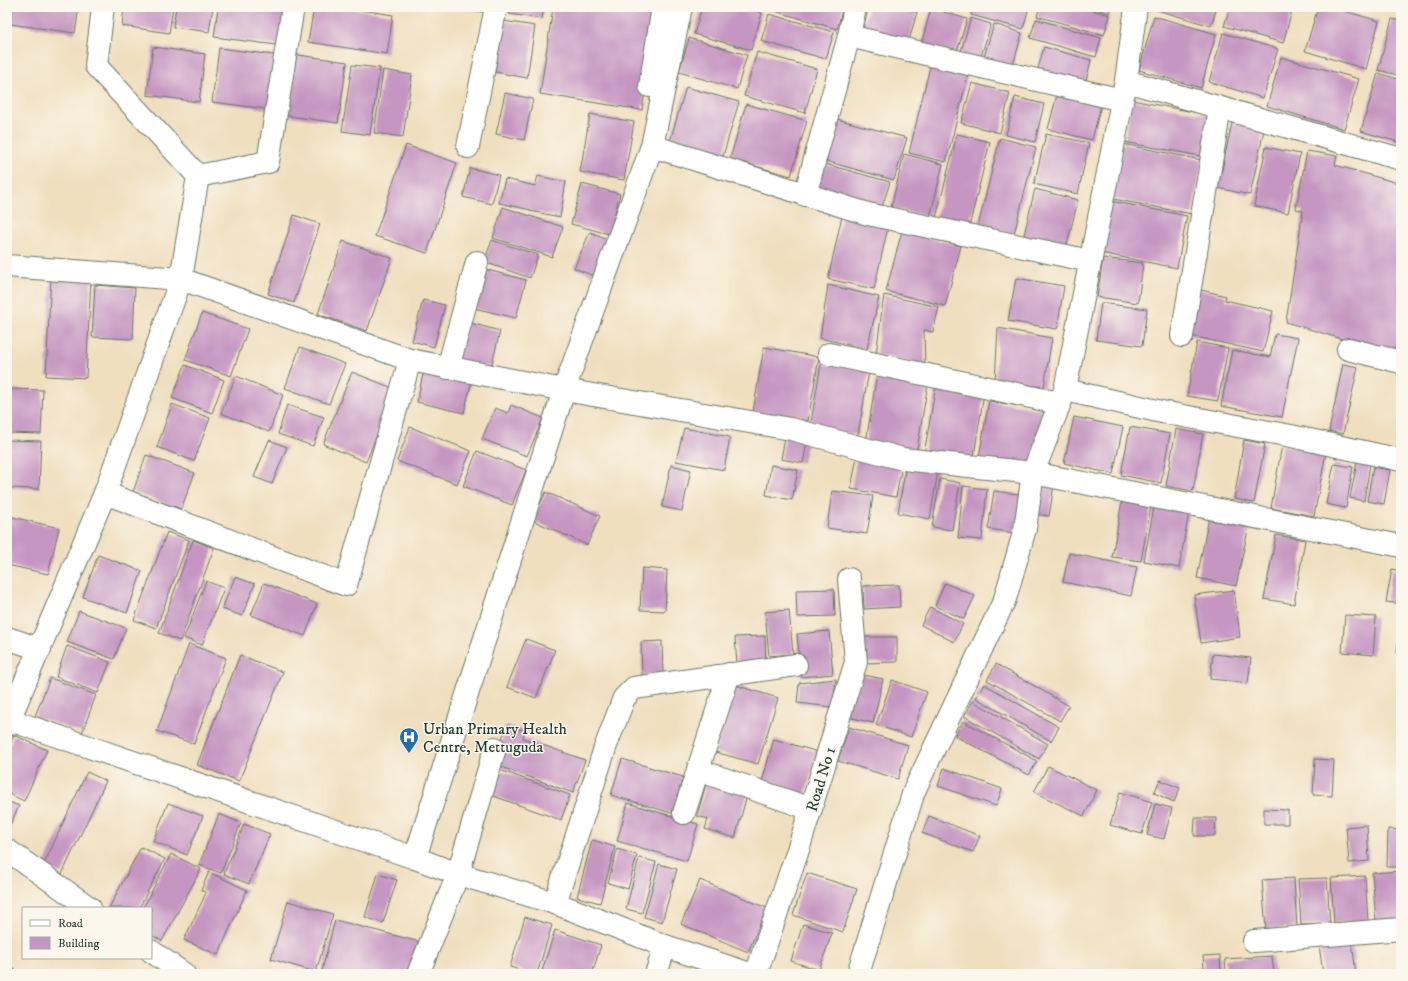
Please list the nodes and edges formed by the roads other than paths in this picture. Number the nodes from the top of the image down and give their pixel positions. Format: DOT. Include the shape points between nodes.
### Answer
graph roads {
  1 [pos="103,7"];
  2 [pos="293,7"];
  3 [pos="496,7"];
  4 [pos="664,7"];
  5 [pos="681,7"];
  6 [pos="855,7"];
  7 [pos="1136,7"];
  8 [pos="849,36"];
  9 [pos="1124,90"];
  10 [pos="1220,108"];
  11 [pos="645,114"];
  12 [pos="652,146"];
  13 [pos="468,147"];
  14 [pos="1401,159"];
  15 [pos="198,176"];
  16 [pos="805,195"];
  17 [pos="1090,261"];
  18 [pos="477,262"];
  19 [pos="7,266"];
  20 [pos="180,279"];
  21 [pos="1182,336"];
  22 [pos="1348,349"];
  23 [pos="828,354"];
  24 [pos="410,360"];
  25 [pos="1401,362"];
  26 [pos="448,368"];
  27 [pos="564,390"];
  28 [pos="1062,397"];
  29 [pos="1401,460"];
  30 [pos="1033,473"];
  31 [pos="105,493"];
  32 [pos="1401,546"];
  33 [pos="849,579"];
  34 [pos="7,638"];
  35 [pos="40,649"];
  36 [pos="796,665"];
  37 [pos="729,674"];
  38 [pos="9,723"];
  39 [pos="495,748"];
  40 [pos="698,770"];
  41 [pos="811,809"];
  42 [pos="684,813"];
  43 [pos="7,850"];
  44 [pos="415,858"];
  45 [pos="458,874"];
  46 [pos="555,903"];
  47 [pos="89,907"];
  48 [pos="1401,929"];
  49 [pos="1254,941"];
  50 [pos="665,946"];
  51 [pos="152,952"];
  52 [pos="184,974"];
  53 [pos="418,974"];
  54 [pos="656,974"];
  55 [pos="750,974"];
  56 [pos="756,974"];
  57 [pos="858,974"];
  1 -- 15 [label="street" via="96,66"];
  2 -- 15 [label="street" via="268,162"];
  3 -- 13 [label="street"];
  4 -- 11 [label="street"];
  5 -- 12 [label="street"];
  6 -- 8 [label="street"];
  7 -- 9 [label="street"];
  8 -- 9 [label="street"];
  8 -- 16 [label="street"];
  9 -- 10 [label="street"];
  9 -- 17 [label="street"];
  10 -- 14 [label="street"];
  10 -- 21 [label="street"];
  12 -- 16 [label="street"];
  12 -- 27 [label="street"];
  15 -- 20 [label="street"];
  16 -- 17 [label="street" via="868,214"];
  17 -- 28 [label="street"];
  18 -- 26 [label="street"];
  19 -- 20 [label="street"];
  20 -- 24 [label="street"];
  20 -- 31 [label="street"];
  22 -- 25 [label="street"];
  23 -- 28 [label="street"];
  24 -- 26 [label="street"];
  24 -- 31 [label="street" via="346,585"];
  26 -- 27 [label="street"];
  27 -- 30 [label="street" via="791,429 903,458"];
  27 -- 44 [label="street"];
  28 -- 29 [label="street" via="1162,412"];
  28 -- 30 [label="street"];
  30 -- 32 [label="street"];
  30 -- 57 [label="street" via="1025,529 1005,599 914,790"];
  31 -- 35 [label="street"];
  33 -- 41 [label="street, Road No 1" via="856,662"];
  34 -- 35 [label="street"];
  35 -- 38 [label="street"];
  36 -- 37 [label="street"];
  37 -- 40 [label="street"];
  37 -- 46 [label="street" via="634,688 624,698 605,748"];
  38 -- 44 [label="street"];
  39 -- 45 [label="street"];
  40 -- 41 [label="street"];
  40 -- 42 [label="street"];
  41 -- 56 [label="street, Road No 1"];
  43 -- 47 [label="street"];
  44 -- 45 [label="street"];
  45 -- 46 [label="street"];
  45 -- 53 [label="street"];
  46 -- 50 [label="street"];
  48 -- 49 [label="street"];
  50 -- 54 [label="street"];
  50 -- 55 [label="street"];
  51 -- 52 [label="street"];
}
